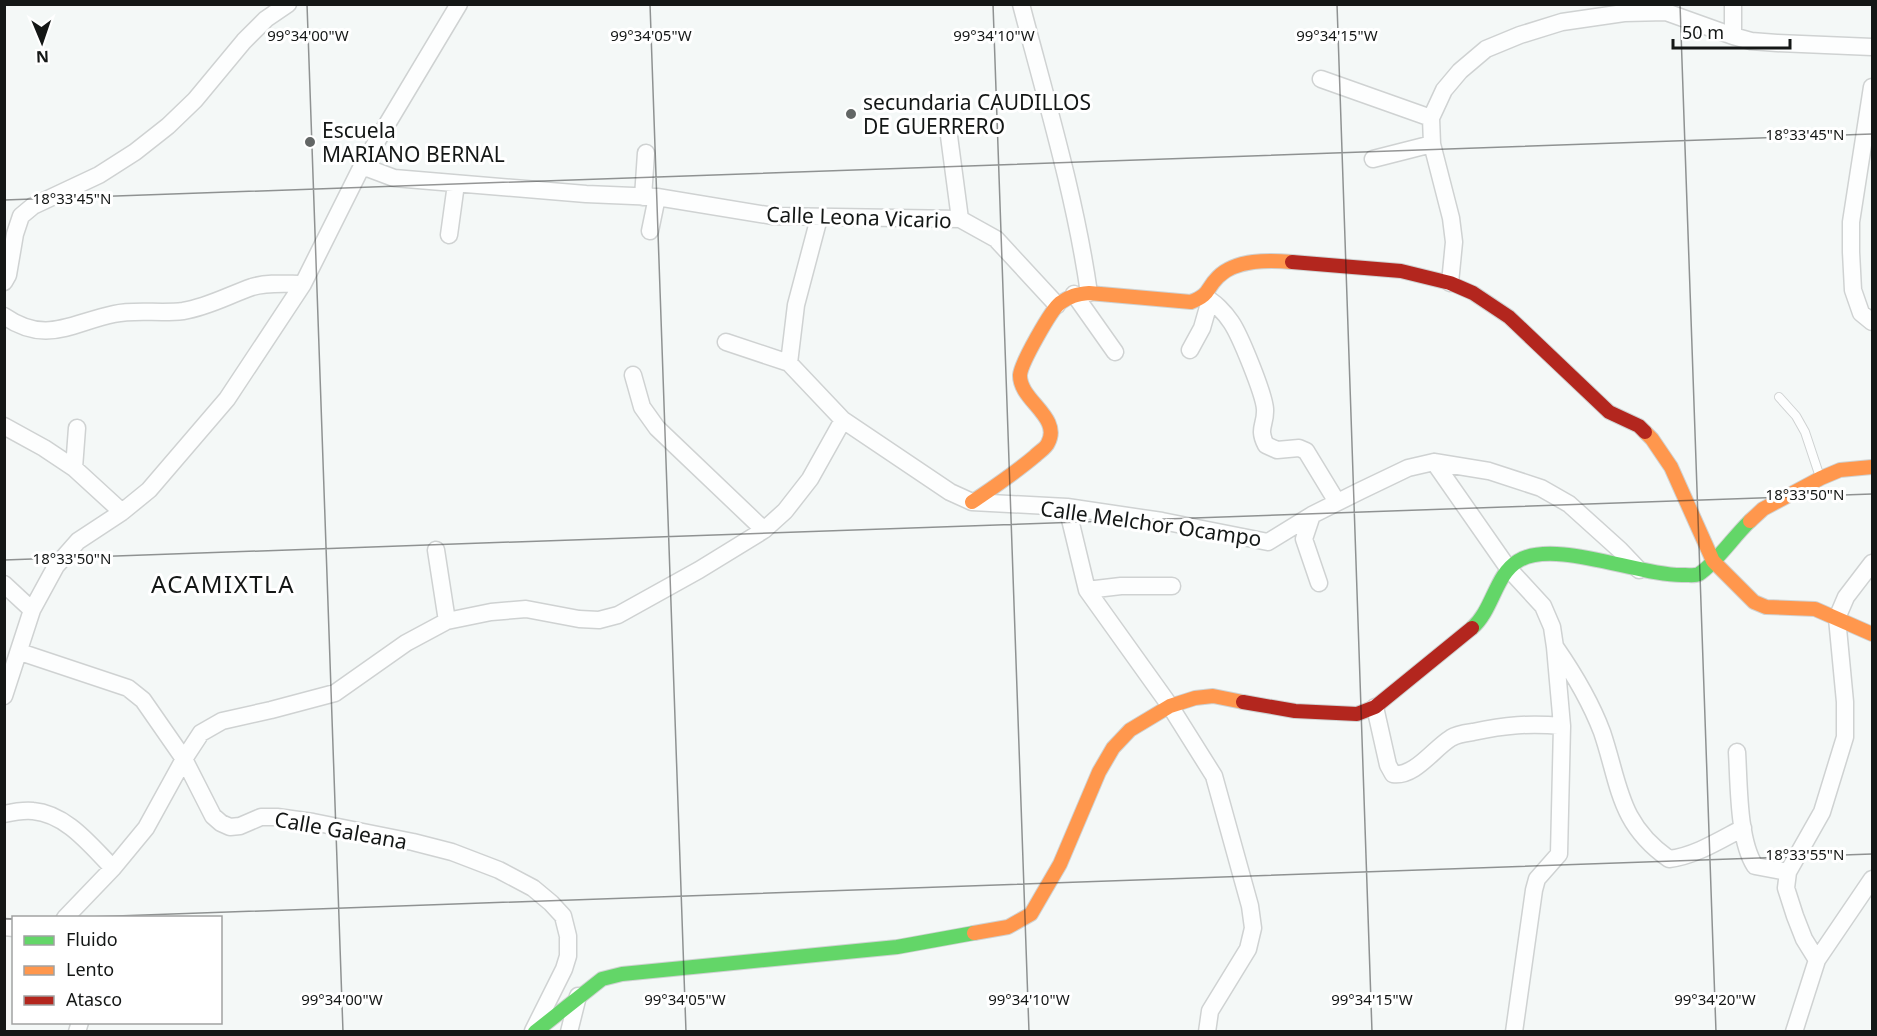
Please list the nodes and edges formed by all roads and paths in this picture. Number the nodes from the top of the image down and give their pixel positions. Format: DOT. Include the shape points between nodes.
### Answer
graph roads {
  1 [pos="288,4"];
  2 [pos="459,4"];
  3 [pos="1021,4"];
  4 [pos="1733,4"];
  5 [pos="1733,36"];
  6 [pos="1872,47"];
  7 [pos="1321,79"];
  8 [pos="1872,87"];
  9 [pos="1431,118"];
  10 [pos="949,136"];
  11 [pos="1432,144"];
  12 [pos="646,153"];
  13 [pos="1373,159"];
  14 [pos="362,166"];
  15 [pos="456,184"];
  16 [pos="650,197"];
  17 [pos="819,218"];
  18 [pos="960,219"];
  19 [pos="650,231"];
  20 [pos="449,235"];
  21 [pos="4,282"];
  22 [pos="1450,283"];
  23 [pos="303,284"];
  24 [pos="1082,293"];
  25 [pos="1207,298"];
  26 [pos="1057,305"];
  27 [pos="4,316"];
  28 [pos="1872,322"];
  29 [pos="726,342"];
  30 [pos="1190,350"];
  31 [pos="1115,352"];
  32 [pos="789,363"];
  33 [pos="633,375"];
  34 [pos="1779,397"];
  35 [pos="843,420"];
  36 [pos="4,426"];
  37 [pos="77,428"];
  38 [pos="1434,462"];
  39 [pos="1872,467"];
  40 [pos="74,468"];
  41 [pos="1821,478"];
  42 [pos="972,502"];
  43 [pos="1337,502"];
  44 [pos="1067,507"];
  45 [pos="122,512"];
  46 [pos="1312,515"];
  47 [pos="764,531"];
  48 [pos="436,550"];
  49 [pos="1713,561"];
  50 [pos="1872,563"];
  51 [pos="1508,568"];
  52 [pos="1640,570"];
  53 [pos="1319,583"];
  54 [pos="4,585"];
  55 [pos="1172,586"];
  56 [pos="1087,590"];
  57 [pos="32,610"];
  58 [pos="1837,618"];
  59 [pos="447,621"];
  60 [pos="1872,634"];
  61 [pos="1555,647"];
  62 [pos="20,652"];
  63 [pos="4,696"];
  64 [pos="1170,706"];
  65 [pos="1375,707"];
  66 [pos="1562,726"];
  67 [pos="1737,752"];
  68 [pos="184,759"];
  69 [pos="4,814"];
  70 [pos="1743,828"];
  71 [pos="113,868"];
  72 [pos="1788,872"];
  73 [pos="1872,879"];
  74 [pos="67,916"];
  75 [pos="1817,960"];
  76 [pos="578,996"];
  77 [pos="534,1032"];
  78 [pos="569,1032"];
  79 [pos="1207,1032"];
  80 [pos="1514,1032"];
  81 [pos="1794,1032"];
  1 -- 21 [label="street" via="244,41 168,126 99,175 33,206 21,216"];
  2 -- 14 [label="street"];
  3 -- 24 [label="street" via="1082,245"];
  4 -- 5 [label="street"];
  5 -- 6 [label="street" via="1777,44"];
  5 -- 9 [label="street" via="1666,12 1624,12 1563,22 1520,34 1486,50 1444,90"];
  7 -- 9 [label="street"];
  8 -- 28 [label="street" via="1851,222 1851,252 1853,290 1861,313"];
  9 -- 11 [label="street"];
  10 -- 18 [label="street"];
  11 -- 13 [label="street"];
  11 -- 22 [label="street" via="1451,218 1454,242"];
  12 -- 16 [label="street"];
  14 -- 15 [label="street, Calle Leona Vicario" via="394,177"];
  14 -- 23 [label="street"];
  15 -- 16 [label="street, Calle Leona Vicario"];
  15 -- 20 [label="street"];
  16 -- 17 [label="street, Calle Leona Vicario" via="773,216"];
  16 -- 19 [label="street"];
  17 -- 18 [label="street, Calle Leona Vicario"];
  17 -- 32 [label="street" via="796,305"];
  18 -- 26 [label="street, Calle Leona Vicario" via="996,239"];
  22 -- 25 [label="street" via="1401,271 1281,261 1237,264 1219,276"];
  22 -- 49 [label="street" via="1509,317 1610,412 1639,426 1652,439 1671,467"];
  23 -- 27 [label="street" via="255,286 182,311 117,313 48,331 33,330"];
  23 -- 45 [label="street" via="227,399 149,490"];
  24 -- 25 [label="street" via="1191,302"];
  24 -- 26 [label="street"];
  24 -- 31 [label="street"];
  25 -- 30 [label="street" via="1202,328"];
  25 -- 43 [label="street" via="1231,322 1257,382 1264,400 1261,435 1266,445 1277,450 1299,447 1306,451"];
  26 -- 42 [label="street" via="1024,360 1020,376 1025,392 1047,419 1051,431 1048,444"];
  29 -- 32 [label="street"];
  32 -- 35 [label="street, Calle Melchor Ocampo"];
  33 -- 47 [label="street" via="642,407 657,428"];
  34 -- 41 [label="lane" via="1805,432"];
  35 -- 42 [label="street, Calle Melchor Ocampo" via="950,492"];
  35 -- 47 [label="street" via="810,479"];
  36 -- 40 [label="street"];
  37 -- 40 [label="street"];
  38 -- 43 [label="street, Calle Melchor Ocampo" via="1408,468"];
  38 -- 51 [label="street"];
  38 -- 52 [label="street, Calle Melchor Ocampo" via="1489,471 1541,488 1569,504"];
  39 -- 41 [label="street" via="1840,470"];
  40 -- 45 [label="street"];
  41 -- 49 [label="street" via="1763,509"];
  42 -- 44 [label="street, Calle Melchor Ocampo"];
  43 -- 46 [label="street, Calle Melchor Ocampo"];
  44 -- 46 [label="street, Calle Melchor Ocampo" via="1268,542"];
  44 -- 56 [label="street"];
  45 -- 57 [label="street" via="78,541 56,566"];
  46 -- 53 [label="street" via="1304,539"];
  47 -- 59 [label="street" via="618,615 599,620 579,619 526,609"];
  48 -- 59 [label="street"];
  49 -- 52 [label="street" via="1697,575 1672,576"];
  49 -- 58 [label="street" via="1755,602 1766,607 1815,609"];
  50 -- 58 [label="street" via="1846,597"];
  51 -- 52 [label="street" via="1520,559 1543,554 1573,555"];
  51 -- 61 [label="street" via="1543,606"];
  51 -- 65 [label="street" via="1480,620"];
  54 -- 57 [label="street"];
  55 -- 56 [label="street"];
  56 -- 64 [label="street"];
  57 -- 62 [label="street"];
  58 -- 60 [label="street"];
  58 -- 72 [label="street" via="1845,736 1822,813"];
  59 -- 68 [label="street" via="406,643 334,693 222,721 201,732"];
  61 -- 66 [label="street"];
  61 -- 70 [label="street" via="1574,674 1602,731 1619,795 1628,813 1657,850 1669,858 1682,857"];
  62 -- 63 [label="street"];
  62 -- 68 [label="street, Calle Galeana" via="128,688 143,700"];
  64 -- 65 [label="street" via="1213,696 1295,711 1357,714"];
  64 -- 76 [label="street" via="1130,730 1113,748 1060,864 1031,914 1008,927 897,947 622,974 602,979"];
  64 -- 79 [label="street" via="1214,776 1253,928 1248,949 1210,1011"];
  65 -- 66 [label="street" via="1388,765 1393,774 1401,775 1452,736 1530,723"];
  66 -- 80 [label="street" via="1559,854 1537,879 1534,890"];
  67 -- 70 [label="street"];
  68 -- 71 [label="street" via="146,828"];
  68 -- 77 [label="street, Calle Galeana" via="213,816 230,827 261,817 277,817 380,836 452,852 533,888 563,916 568,936 564,969"];
  69 -- 71 [label="street" via="32,810 57,817"];
  70 -- 72 [label="street" via="1755,866"];
  71 -- 74 [label="street"];
  72 -- 75 [label="street" via="1786,888 1795,916"];
  73 -- 75 [label="street"];
  75 -- 81 [label="street"];
  76 -- 77 [label="street"];
  76 -- 78 [label="street"];
}
